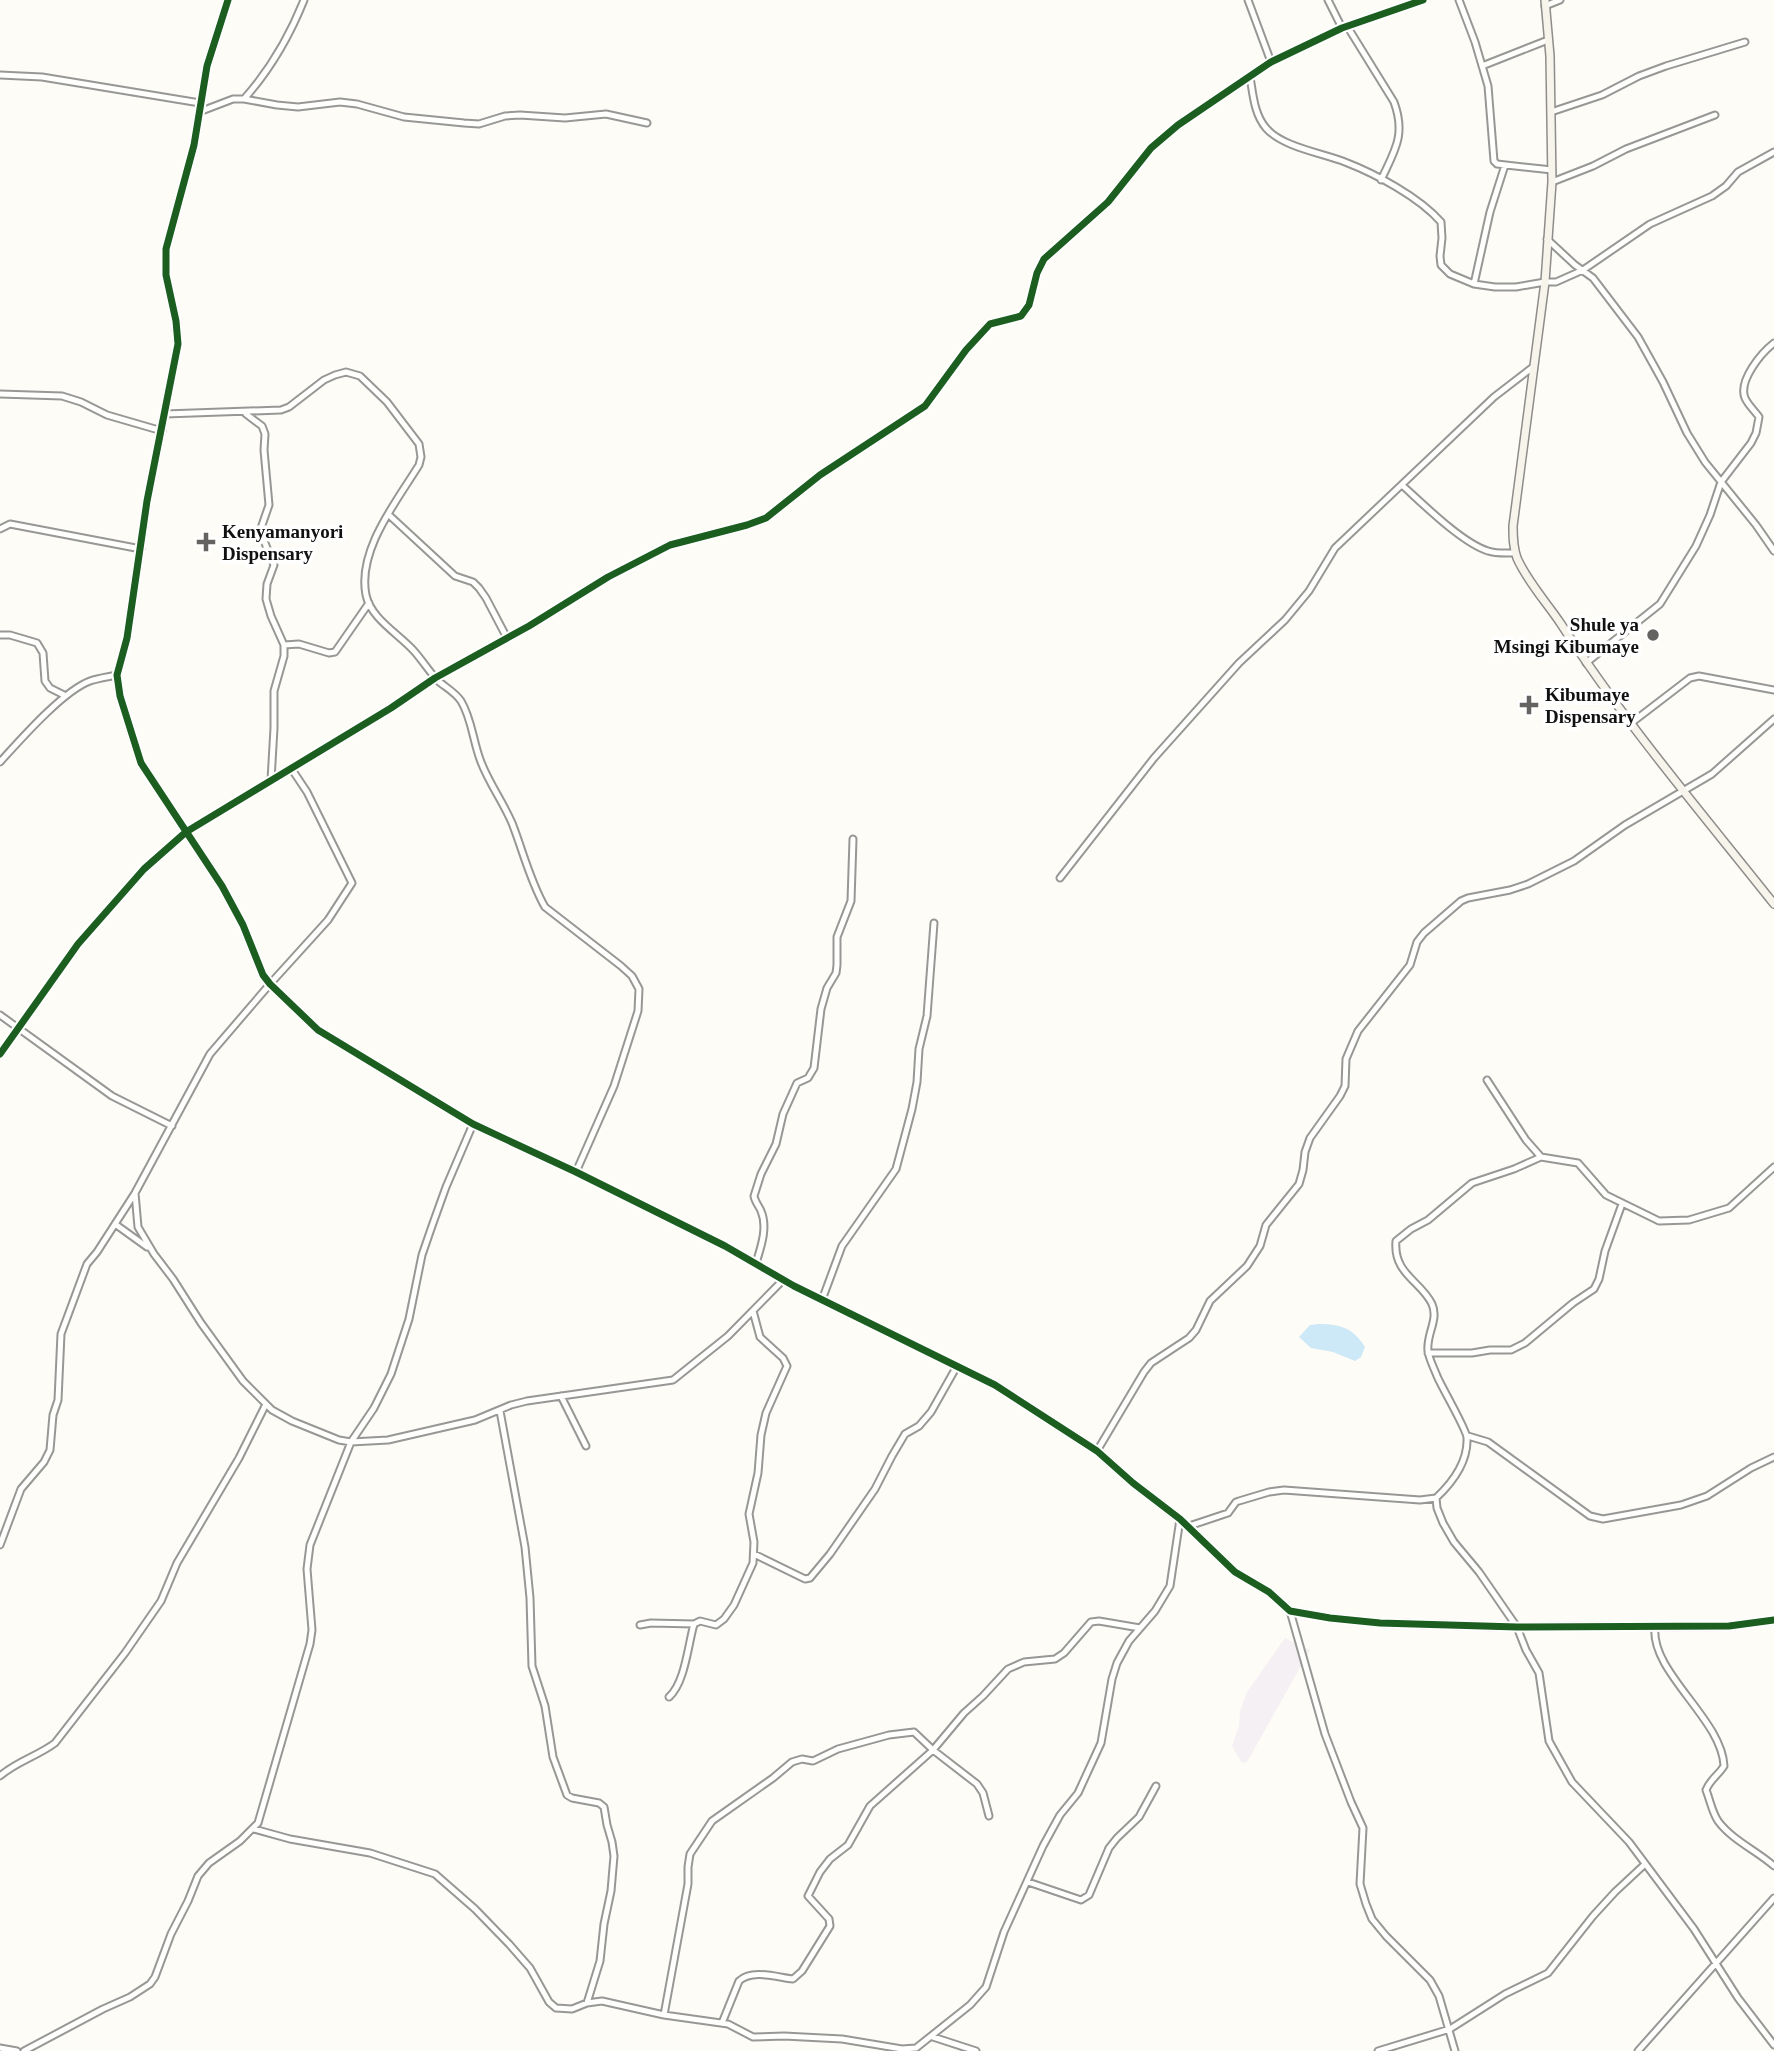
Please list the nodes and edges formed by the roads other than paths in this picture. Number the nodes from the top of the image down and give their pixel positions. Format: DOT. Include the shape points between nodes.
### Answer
graph roads {
  1 [pos="228,0"];
  2 [pos="304,0"];
  3 [pos="1248,0"];
  4 [pos="1328,0"];
  5 [pos="1423,0"];
  6 [pos="1459,0"];
  7 [pos="1560,0"];
  8 [pos="1545,3"];
  9 [pos="1345,27"];
  10 [pos="1548,40"];
  11 [pos="1745,43"];
  12 [pos="1270,62"];
  13 [pos="1482,66"];
  14 [pos="0,75"];
  15 [pos="1250,77"];
  16 [pos="244,99"];
  17 [pos="200,103"];
  18 [pos="199,112"];
  19 [pos="1551,112"];
  20 [pos="1715,115"];
  21 [pos="646,122"];
  22 [pos="1774,152"];
  23 [pos="1505,165"];
  24 [pos="1552,170"];
  25 [pos="1381,180"];
  26 [pos="1552,182"];
  27 [pos="1547,239"];
  28 [pos="1583,270"];
  29 [pos="1545,282"];
  30 [pos="1474,284"];
  31 [pos="1774,343"];
  32 [pos="1532,367"];
  33 [pos="0,394"];
  34 [pos="244,413"];
  35 [pos="165,414"];
  36 [pos="162,431"];
  37 [pos="1720,482"];
  38 [pos="1402,485"];
  39 [pos="389,515"];
  40 [pos="0,529"];
  41 [pos="141,549"];
  42 [pos="1774,551"];
  43 [pos="1516,553"];
  44 [pos="369,603"];
  45 [pos="0,635"];
  46 [pos="507,638"];
  47 [pos="284,645"];
  48 [pos="1586,663"];
  49 [pos="117,675"];
  50 [pos="435,678"];
  51 [pos="1774,690"];
  52 [pos="66,696"];
  53 [pos="1774,719"];
  54 [pos="1630,724"];
  55 [pos="0,762"];
  56 [pos="291,768"];
  57 [pos="271,780"];
  58 [pos="1684,792"];
  59 [pos="186,832"];
  60 [pos="853,839"];
  61 [pos="1059,878"];
  62 [pos="1774,904"];
  63 [pos="934,923"];
  64 [pos="270,984"];
  65 [pos="0,1015"];
  66 [pos="18,1027"];
  67 [pos="0,1054"];
  68 [pos="1487,1080"];
  69 [pos="473,1124"];
  70 [pos="172,1126"];
  71 [pos="1541,1157"];
  72 [pos="1774,1167"];
  73 [pos="576,1172"];
  74 [pos="135,1193"];
  75 [pos="1622,1204"];
  76 [pos="116,1224"];
  77 [pos="154,1254"];
  78 [pos="756,1263"];
  79 [pos="783,1280"];
  80 [pos="822,1300"];
  81 [pos="752,1311"];
  82 [pos="1428,1353"];
  83 [pos="957,1366"];
  84 [pos="561,1396"];
  85 [pos="266,1405"];
  86 [pos="500,1411"];
  87 [pos="1468,1436"];
  88 [pos="351,1442"];
  89 [pos="586,1446"];
  90 [pos="1097,1451"];
  91 [pos="1774,1457"];
  92 [pos="1436,1498"];
  93 [pos="1180,1518"];
  94 [pos="1189,1527"];
  95 [pos="0,1545"];
  96 [pos="754,1554"];
  97 [pos="1290,1611"];
  98 [pos="1774,1620"];
  99 [pos="640,1625"];
  100 [pos="694,1625"];
  101 [pos="1655,1626"];
  102 [pos="1517,1627"];
  103 [pos="1140,1628"];
  104 [pos="669,1697"];
  105 [pos="933,1750"];
  106 [pos="0,1776"];
  107 [pos="1156,1786"];
  108 [pos="989,1816"];
  109 [pos="254,1829"];
  110 [pos="1644,1865"];
  111 [pos="1774,1866"];
  112 [pos="1028,1882"];
  113 [pos="1774,1898"];
  114 [pos="1716,1962"];
  115 [pos="587,2003"];
  116 [pos="664,2015"];
  117 [pos="722,2023"];
  118 [pos="1450,2029"];
  119 [pos="933,2036"];
  120 [pos="1774,2045"];
  121 [pos="0,2049"];
  122 [pos="18,2051"];
  123 [pos="24,2051"];
  124 [pos="976,2051"];
  125 [pos="1378,2051"];
  126 [pos="1455,2051"];
  127 [pos="1638,2051"];
  1 -- 17 [label="street"];
  2 -- 16 [label="street" via="273,59"];
  3 -- 12 [label="street"];
  4 -- 9 [label="street"];
  5 -- 9 [label="street"];
  6 -- 13 [label="street"];
  7 -- 8 [label="street"];
  8 -- 10 [label="main road"];
  9 -- 12 [label="street"];
  9 -- 25 [label="street" via="1394,102 1400,123 1400,136"];
  10 -- 13 [label="street"];
  10 -- 19 [label="main road"];
  11 -- 19 [label="street" via="1666,66"];
  12 -- 15 [label="street"];
  13 -- 23 [label="street" via="1488,86 1493,157 1497,164"];
  14 -- 17 [label="street" via="42,77"];
  15 -- 25 [label="street" via="1258,116 1277,138"];
  15 -- 46 [label="street" via="1151,148 1108,202 1044,259 1021,316 990,324 925,406 842,460 766,518 670,545"];
  16 -- 18 [label="street"];
  16 -- 21 [label="street" via="298,107 340,102 404,117 464,124 505,116 606,114"];
  17 -- 18 [label="street"];
  18 -- 35 [label="street" via="166,249 178,344"];
  19 -- 24 [label="main road"];
  20 -- 26 [label="street"];
  22 -- 28 [label="street" via="1738,172 1712,196 1650,224"];
  23 -- 24 [label="street"];
  23 -- 30 [label="street"];
  24 -- 26 [label="main road"];
  25 -- 30 [label="street" via="1436,216 1442,229 1441,265"];
  26 -- 27 [label="main road"];
  27 -- 28 [label="street"];
  27 -- 29 [label="main road"];
  28 -- 29 [label="street"];
  28 -- 37 [label="street" via="1638,337 1687,433"];
  29 -- 30 [label="street" via="1516,287"];
  29 -- 32 [label="main road"];
  31 -- 37 [label="street" via="1752,368 1744,388 1759,417 1756,433"];
  32 -- 38 [label="street"];
  32 -- 43 [label="main road" via="1513,526"];
  33 -- 36 [label="street" via="62,396"];
  34 -- 35 [label="street"];
  34 -- 39 [label="street" via="289,407 335,375 360,376 419,444 419,465"];
  34 -- 47 [label="street" via="262,426 265,434 269,505 260,531 274,565 266,599"];
  35 -- 36 [label="street"];
  36 -- 41 [label="street"];
  37 -- 42 [label="street"];
  37 -- 48 [label="street" via="1696,546 1660,604"];
  38 -- 43 [label="street" via="1475,545 1496,553"];
  38 -- 61 [label="street" via="1335,548 1285,620 1239,663 1154,758"];
  39 -- 44 [label="street" via="371,549 365,587"];
  39 -- 46 [label="street" via="455,576 473,582"];
  40 -- 41 [label="street" via="9,524"];
  41 -- 49 [label="street"];
  43 -- 48 [label="main road"];
  44 -- 47 [label="street" via="335,652"];
  44 -- 50 [label="street"];
  45 -- 52 [label="street" via="37,643 42,648 47,685"];
  46 -- 50 [label="street"];
  47 -- 57 [label="street" via="274,691"];
  48 -- 54 [label="main road"];
  49 -- 52 [label="street" via="88,682"];
  49 -- 59 [label="street" via="141,763"];
  50 -- 56 [label="street"];
  50 -- 73 [label="street" via="453,692 466,711 481,762 545,907 621,966 639,989 638,1011 614,1086"];
  51 -- 54 [label="street" via="1689,678"];
  52 -- 55 [label="street"];
  53 -- 58 [label="street" via="1712,774"];
  54 -- 58 [label="main road"];
  56 -- 57 [label="street"];
  56 -- 64 [label="street" via="352,883 328,920"];
  57 -- 59 [label="street"];
  58 -- 62 [label="main road"];
  58 -- 90 [label="street" via="1625,824 1558,870 1510,890 1461,901 1424,933 1409,965 1358,1031 1346,1059 1345,1087 1310,1138 1298,1184 1266,1225 1247,1266 1210,1301 1189,1338 1144,1372"];
  59 -- 64 [label="street" via="222,886"];
  59 -- 66 [label="street" via="144,869 78,944"];
  60 -- 78 [label="street" via="851,901 837,937 836,973 821,1009 814,1068 808,1078 797,1083 754,1196 763,1222"];
  63 -- 80 [label="street" via="917,1082 896,1169 842,1247"];
  64 -- 69 [label="street" via="318,1030"];
  64 -- 70 [label="street" via="210,1054"];
  65 -- 66 [label="street"];
  66 -- 67 [label="street"];
  66 -- 70 [label="street" via="112,1096"];
  68 -- 71 [label="street"];
  69 -- 73 [label="street"];
  69 -- 88 [label="street" via="422,1255 391,1374"];
  70 -- 74 [label="street"];
  71 -- 75 [label="street" via="1578,1163 1602,1192"];
  71 -- 82 [label="street" via="1472,1183 1396,1241 1403,1271 1433,1307"];
  72 -- 75 [label="street" via="1729,1209 1709,1216 1665,1222"];
  73 -- 78 [label="street"];
  74 -- 76 [label="street"];
  74 -- 77 [label="street" via="138,1227"];
  75 -- 82 [label="street" via="1597,1285 1525,1343 1511,1350"];
  76 -- 77 [label="street"];
  76 -- 95 [label="street" via="84,1271 63,1327 50,1450 22,1489"];
  77 -- 85 [label="street" via="225,1357"];
  78 -- 79 [label="street"];
  79 -- 80 [label="street"];
  79 -- 81 [label="street"];
  80 -- 83 [label="street"];
  81 -- 84 [label="street" via="673,1380"];
  81 -- 96 [label="street" via="760,1337 787,1366 761,1435 749,1514"];
  82 -- 87 [label="street"];
  83 -- 90 [label="street"];
  83 -- 96 [label="street" via="931,1412 905,1434 876,1489 810,1578"];
  84 -- 86 [label="street"];
  84 -- 89 [label="street"];
  85 -- 88 [label="street" via="292,1421"];
  85 -- 106 [label="street" via="177,1563 161,1601 125,1653 55,1743"];
  86 -- 88 [label="street" via="388,1440"];
  86 -- 115 [label="street" via="525,1547 531,1666 545,1706 550,1747 567,1795 602,1805 612,1842 612,1884 600,1961"];
  87 -- 91 [label="street" via="1488,1442 1590,1516 1603,1518 1707,1496"];
  87 -- 92 [label="street" via="1456,1477"];
  88 -- 109 [label="street" via="310,1545 310,1644"];
  90 -- 93 [label="street"];
  92 -- 94 [label="street" via="1284,1490 1236,1502 1227,1513"];
  92 -- 102 [label="street" via="1454,1542"];
  93 -- 94 [label="street"];
  93 -- 103 [label="street" via="1170,1586"];
  94 -- 97 [label="street" via="1235,1572"];
  96 -- 100 [label="street" via="742,1589 724,1619 716,1625 700,1621"];
  97 -- 102 [label="street" via="1380,1623"];
  97 -- 118 [label="street" via="1325,1734 1363,1828 1360,1884 1366,1904 1386,1936 1430,1980"];
  98 -- 101 [label="street" via="1729,1626"];
  99 -- 100 [label="street"];
  100 -- 104 [label="street" via="677,1688"];
  101 -- 102 [label="street"];
  101 -- 111 [label="street" via="1661,1656 1721,1747 1724,1766 1706,1790 1714,1813 1736,1838"];
  102 -- 110 [label="street" via="1539,1674 1549,1741 1556,1756 1572,1782 1629,1842"];
  103 -- 105 [label="street" via="1091,1622 1055,1659 1024,1662 1008,1669"];
  103 -- 112 [label="street" via="1117,1663 1096,1756 1078,1793 1051,1831"];
  105 -- 108 [label="street" via="981,1788"];
  105 -- 116 [label="street" via="918,1734 906,1732 838,1749 813,1761 796,1760 712,1821 688,1863"];
  105 -- 117 [label="street" via="870,1806 848,1845 820,1872 808,1896 830,1919 830,1926 802,1971 793,1979 747,1974 739,1980"];
  107 -- 112 [label="street" via="1139,1817 1109,1848 1084,1899"];
  109 -- 115 [label="street" via="370,1853 435,1874 509,1944 530,1968 552,2006 572,2009"];
  109 -- 123 [label="street" via="201,1871 150,1984"];
  110 -- 114 [label="street"];
  110 -- 118 [label="street" via="1593,1916 1548,1973"];
  112 -- 119 [label="street" via="1004,1931 986,1987"];
  113 -- 114 [label="street"];
  114 -- 120 [label="street"];
  114 -- 127 [label="street"];
  115 -- 116 [label="street" via="602,2001"];
  116 -- 117 [label="street"];
  117 -- 119 [label="street" via="753,2038 842,2039 902,2049 916,2048"];
  118 -- 125 [label="street"];
  118 -- 126 [label="street"];
  119 -- 124 [label="street"];
  121 -- 122 [label="street"];
}
